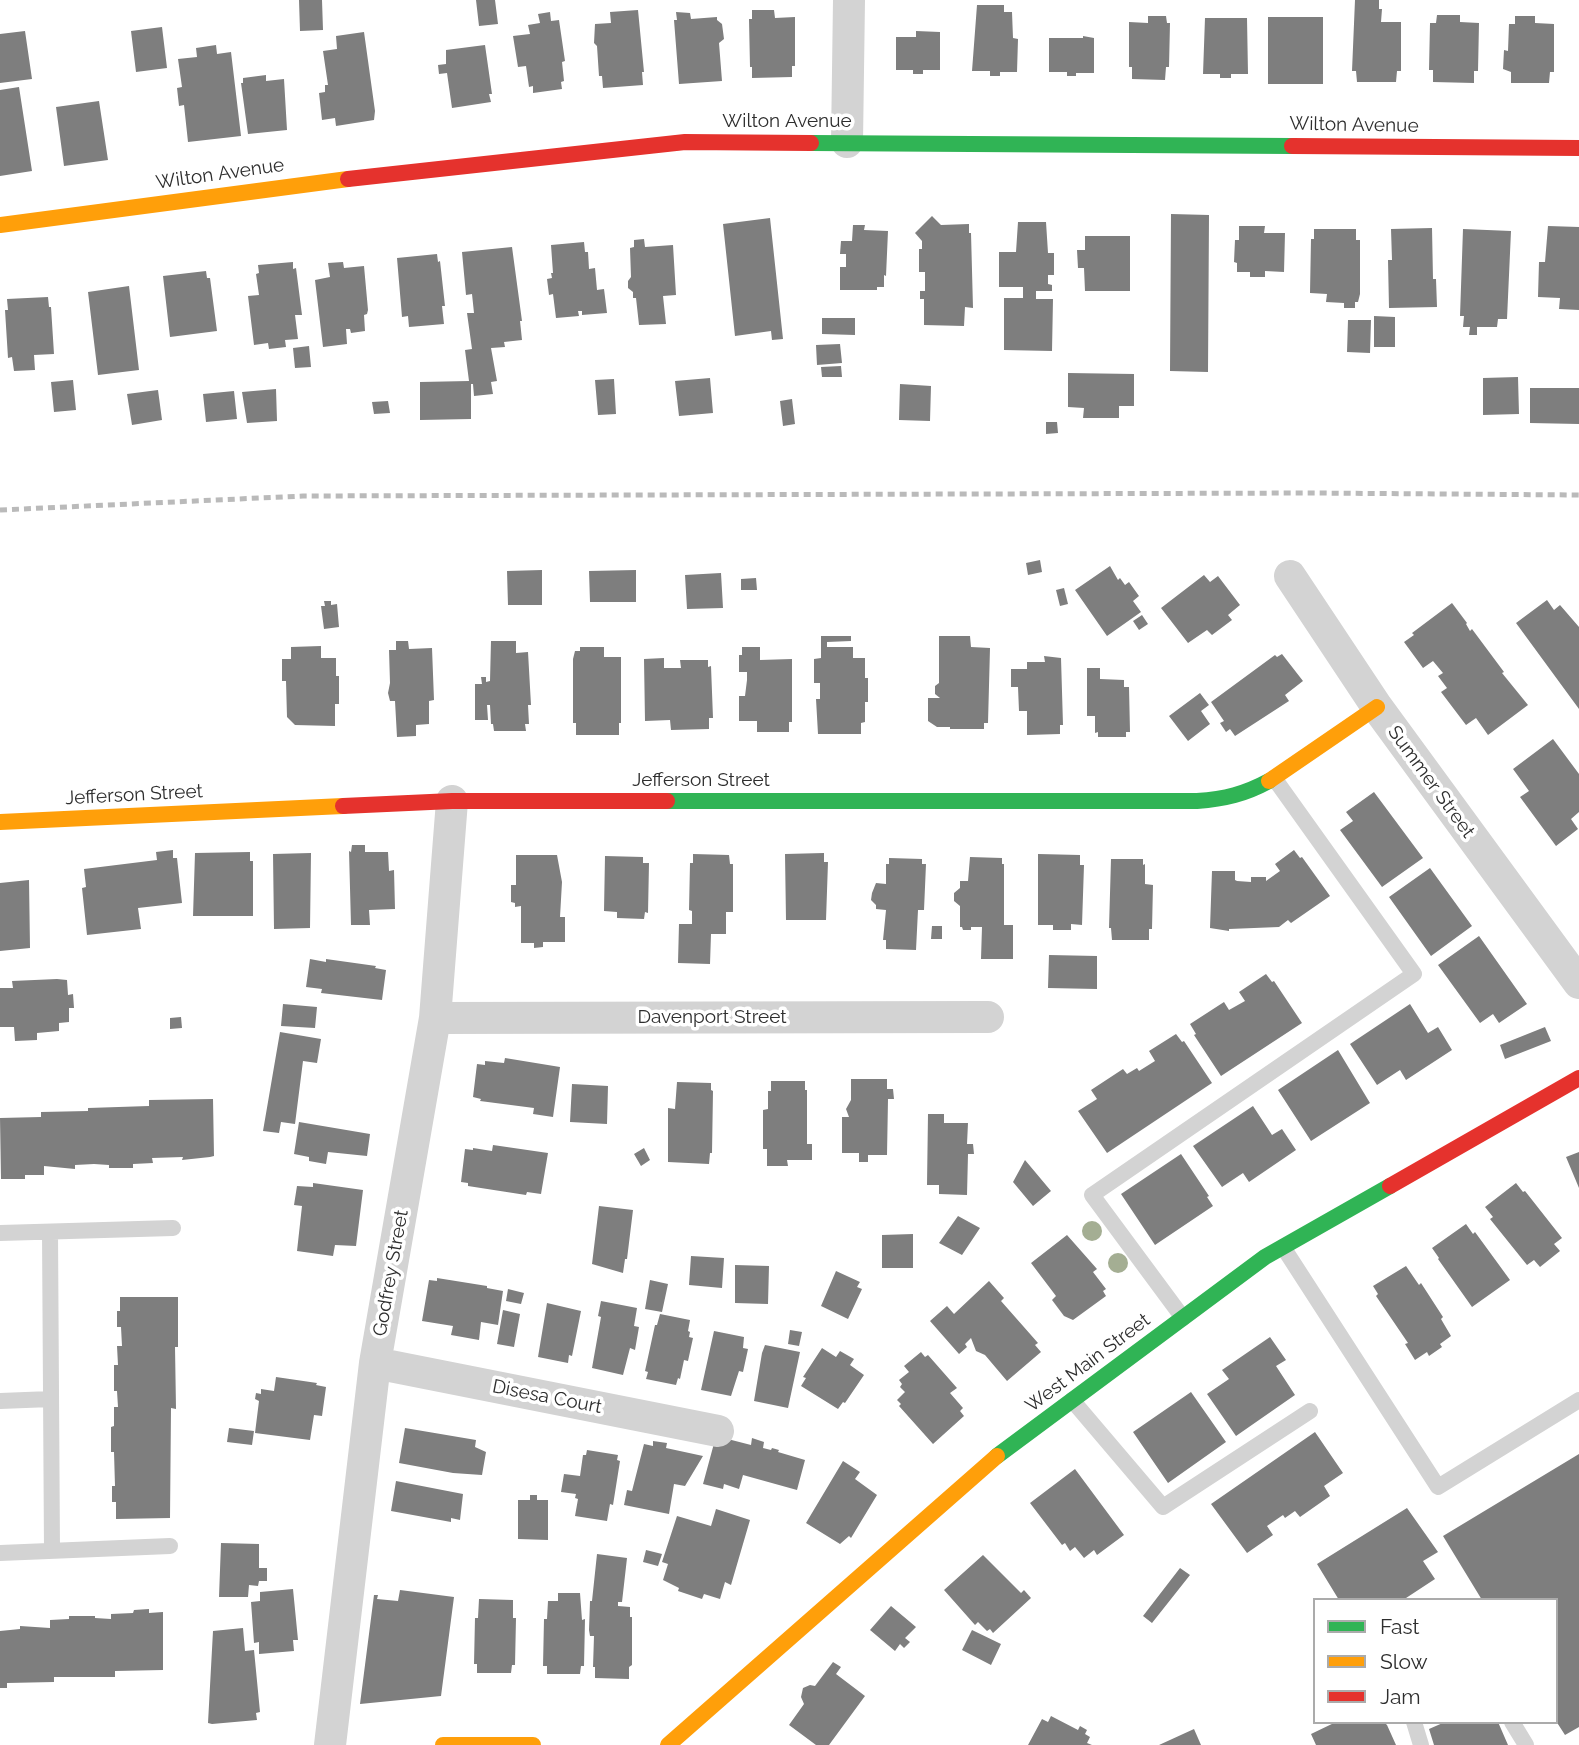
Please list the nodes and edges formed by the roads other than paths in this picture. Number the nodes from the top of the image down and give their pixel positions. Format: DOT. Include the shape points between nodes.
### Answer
graph roads {
  1 [pos="849,0"];
  2 [pos="847,142"];
  3 [pos="1579,148"];
  4 [pos="0,225"];
  5 [pos="1290,576"];
  6 [pos="1377,707"];
  7 [pos="1274,778"];
  8 [pos="453,801"];
  9 [pos="0,822"];
  10 [pos="1579,983"];
  11 [pos="988,1017"];
  12 [pos="435,1018"];
  13 [pos="1579,1077"];
  14 [pos="173,1228"];
  15 [pos="50,1232"];
  16 [pos="0,1233"];
  17 [pos="1283,1247"];
  18 [pos="1183,1318"];
  19 [pos="375,1363"];
  20 [pos="51,1399"];
  21 [pos="1072,1400"];
  22 [pos="1579,1400"];
  23 [pos="0,1401"];
  24 [pos="1310,1411"];
  25 [pos="718,1431"];
  26 [pos="170,1546"];
  27 [pos="52,1551"];
  28 [pos="0,1553"];
  29 [pos="1415,1724"];
  30 [pos="1513,1724"];
  31 [pos="330,1745"];
  32 [pos="443,1745"];
  33 [pos="533,1745"];
  34 [pos="668,1745"];
  35 [pos="1421,1745"];
  36 [pos="1526,1745"];
  1 -- 2 [label="street"];
  2 -- 3 [label="street, Wilton Avenue"];
  2 -- 4 [label="street, Wilton Avenue" via="685,142 309,183"];
  5 -- 6 [label="street, Summer Street"];
  6 -- 7 [label="street, Jefferson Street"];
  6 -- 10 [label="street, Summer Street"];
  7 -- 8 [label="street, Jefferson Street" via="1247,793 1197,801"];
  7 -- 18 [label="lane" via="1414,974 1092,1195"];
  8 -- 9 [label="street, Jefferson Street"];
  8 -- 12 [label="street, Godfrey Street"];
  11 -- 12 [label="street, Davenport Street"];
  12 -- 19 [label="street, Godfrey Street"];
  13 -- 17 [label="street, West Main Street"];
  14 -- 15 [label="lane"];
  15 -- 16 [label="lane"];
  15 -- 20 [label="lane"];
  17 -- 18 [label="street, West Main Street"];
  17 -- 22 [label="lane" via="1438,1487"];
  18 -- 21 [label="street, West Main Street"];
  19 -- 25 [label="street, Disesa Court"];
  19 -- 31 [label="street, Godfrey Street"];
  20 -- 23 [label="lane"];
  20 -- 27 [label="lane"];
  21 -- 24 [label="lane" via="1163,1507"];
  21 -- 34 [label="street, West Main Street" via="983,1467"];
  26 -- 27 [label="lane"];
  27 -- 28 [label="lane"];
  29 -- 35 [label="lane"];
  30 -- 36 [label="lane"];
  32 -- 33 [label="street"];
}
